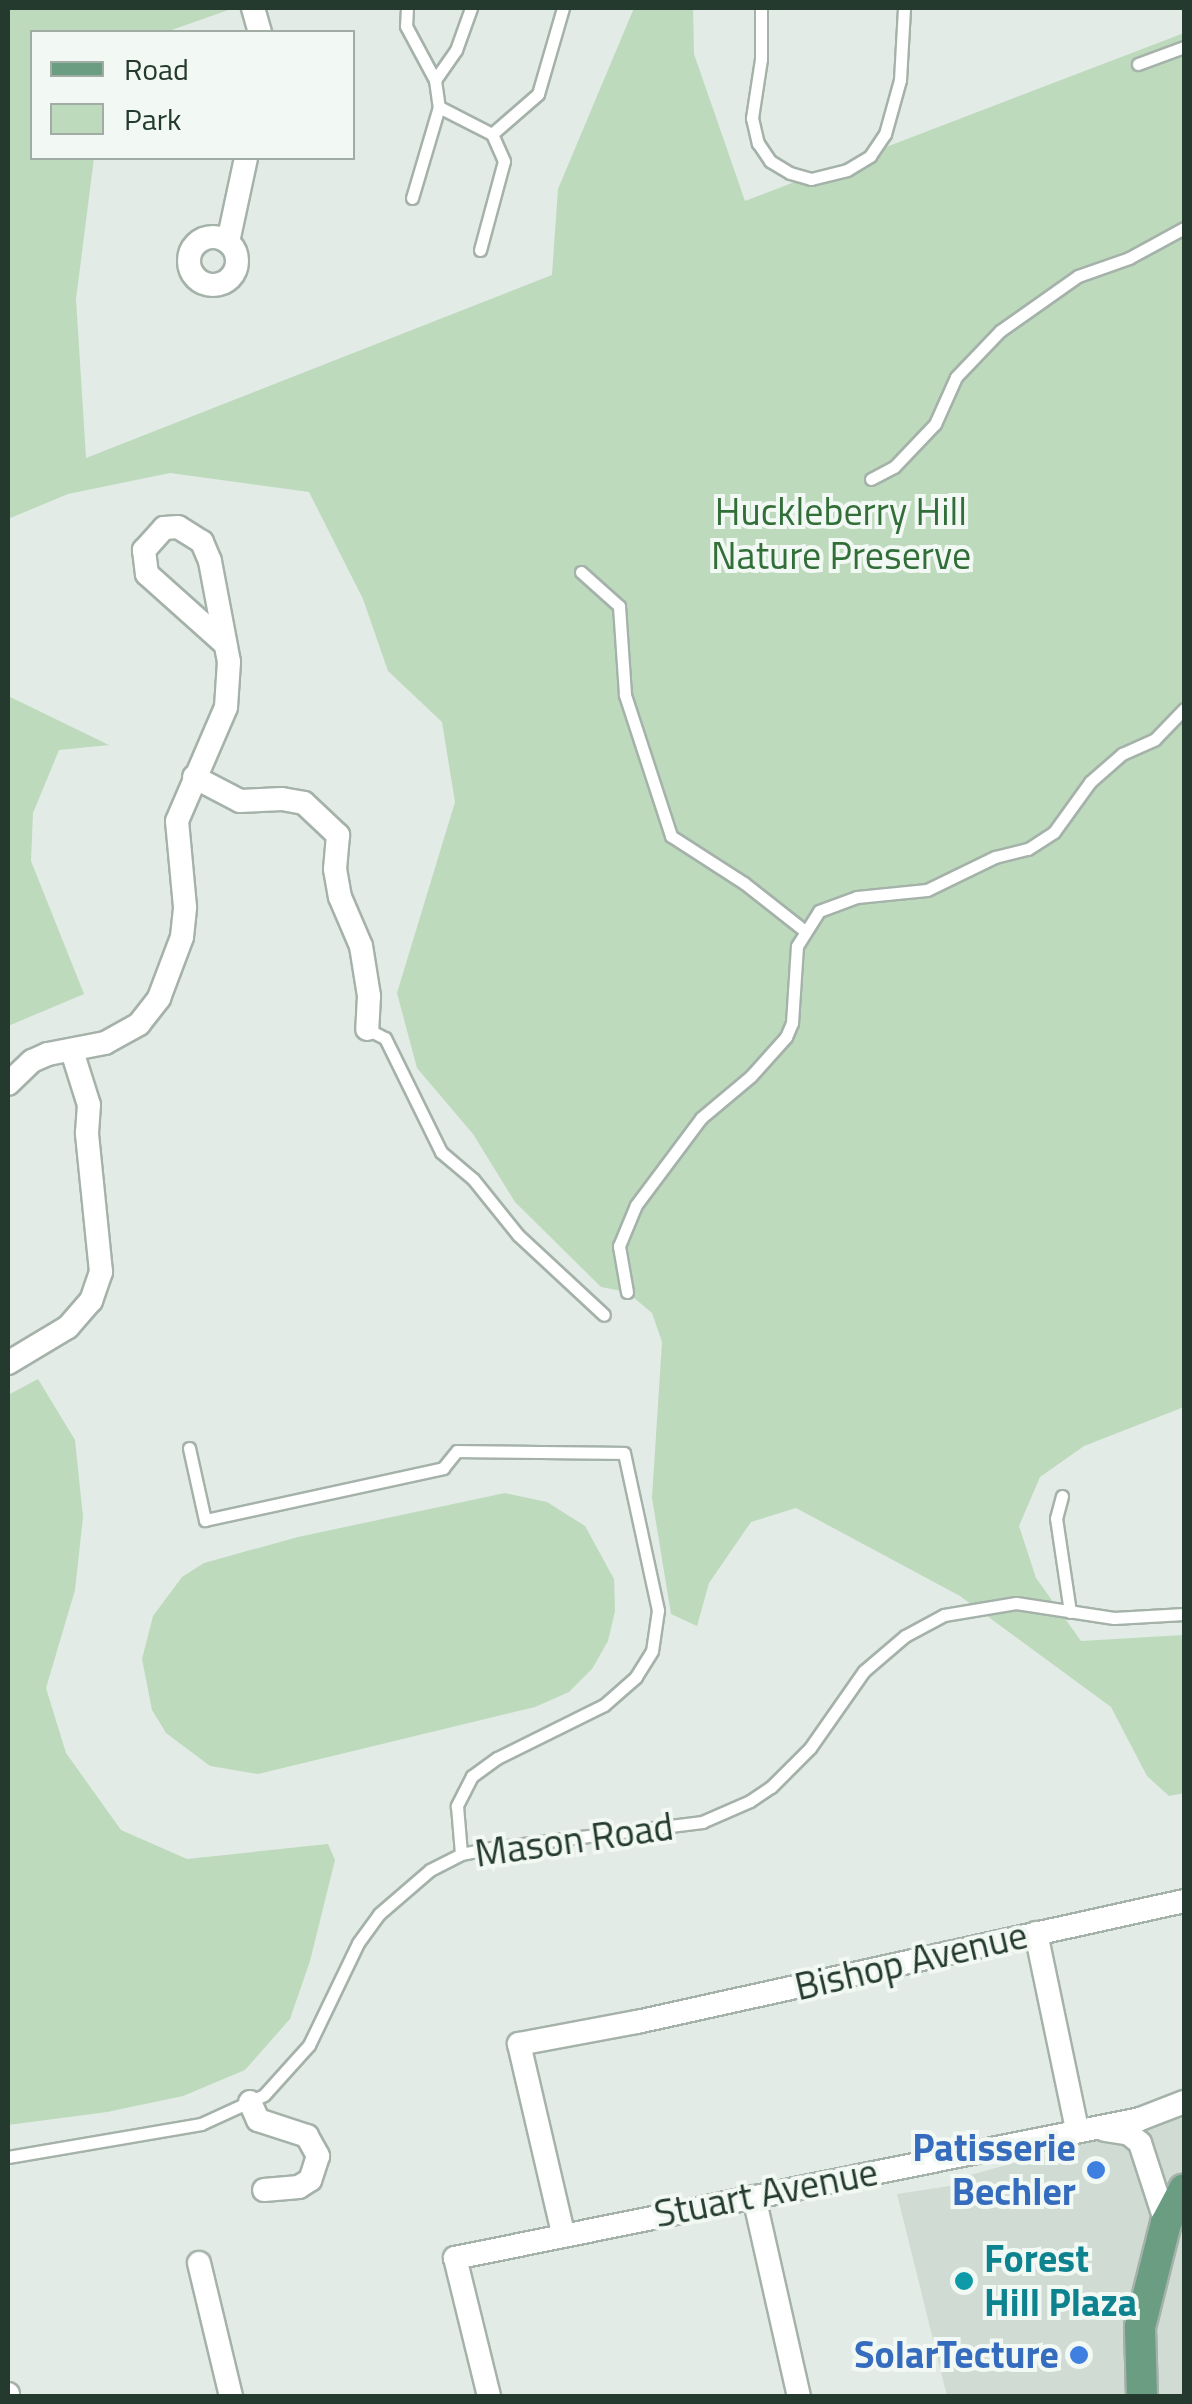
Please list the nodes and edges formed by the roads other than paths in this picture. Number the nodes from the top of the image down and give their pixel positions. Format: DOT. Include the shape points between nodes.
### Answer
graph roads {
  1 [pos="408,8"];
  2 [pos="471,8"];
  3 [pos="563,8"];
  4 [pos="761,8"];
  5 [pos="904,8"];
  6 [pos="1184,46"];
  7 [pos="1138,64"];
  8 [pos="435,80"];
  9 [pos="439,107"];
  10 [pos="492,134"];
  11 [pos="246,160"];
  12 [pos="412,198"];
  13 [pos="1184,228"];
  14 [pos="228,242"];
  15 [pos="480,250"];
  16 [pos="872,479"];
  17 [pos="581,572"];
  18 [pos="223,642"];
  19 [pos="1184,709"];
  20 [pos="194,777"];
  21 [pos="804,932"];
  22 [pos="367,1029"];
  23 [pos="72,1051"];
  24 [pos="8,1084"];
  25 [pos="627,1292"];
  26 [pos="604,1316"];
  27 [pos="8,1364"];
  28 [pos="188,1448"];
  29 [pos="1062,1496"];
  30 [pos="1070,1612"];
  31 [pos="1184,1614"];
  32 [pos="461,1854"];
  33 [pos="1184,1902"];
  34 [pos="1036,1933"];
  35 [pos="250,2102"];
  36 [pos="1184,2102"];
  37 [pos="1077,2129"];
  38 [pos="8,2157"];
  39 [pos="1184,2189"];
  40 [pos="264,2190"];
  41 [pos="754,2197"];
  42 [pos="1166,2223"];
  43 [pos="563,2233"];
  44 [pos="199,2263"];
  45 [pos="231,2396"];
  46 [pos="488,2396"];
  47 [pos="799,2396"];
  48 [pos="1142,2396"];
  1 -- 8 [label="lane" via="406,26"];
  2 -- 8 [label="lane" via="456,50"];
  3 -- 10 [label="lane" via="538,94"];
  4 -- 5 [label="lane" via="752,118 758,143 770,161 811,179 870,156 884,134 900,80"];
  6 -- 7 [label="lane"];
  8 -- 9 [label="lane"];
  9 -- 10 [label="lane"];
  9 -- 12 [label="lane"];
  10 -- 15 [label="lane" via="504,162"];
  11 -- 14 [label="street"];
  13 -- 16 [label="lane" via="1078,276 1000,332 956,377 936,424 894,467"];
  17 -- 21 [label="lane" via="618,606 624,695 672,836 744,882"];
  18 -- 18 [label="street" via="147,574 144,550 164,528 178,526 202,542"];
  18 -- 20 [label="street" via="229,662 226,707"];
  19 -- 21 [label="lane" via="1156,739 1101,772 1054,832 1028,850 995,857 927,890 857,897 819,911"];
  20 -- 22 [label="street" via="240,800 304,803 338,835 334,869 361,946"];
  20 -- 23 [label="street" via="177,821 185,922 159,998 126,1033"];
  21 -- 25 [label="lane" via="786,1037 701,1118 636,1206 619,1246"];
  22 -- 26 [label="lane" via="385,1038 441,1152"];
  23 -- 24 [label="street" via="32,1061"];
  23 -- 27 [label="street" via="89,1105 101,1272 91,1300 68,1327"];
  28 -- 32 [label="lane" via="205,1520 444,1468 457,1451 624,1453 658,1610 652,1651 604,1706 472,1776 457,1806"];
  29 -- 30 [label="lane" via="1056,1518"];
  30 -- 31 [label="lane, Mason Road" via="1138,1619"];
  30 -- 32 [label="lane, Mason Road" via="990,1604 924,1624 864,1671 789,1772 720,1816"];
  32 -- 35 [label="lane, Mason Road" via="430,1870 379,1914 309,2046"];
  33 -- 34 [label="street, Bishop Avenue"];
  34 -- 37 [label="street"];
  34 -- 43 [label="street, Bishop Avenue" via="519,2044"];
  35 -- 38 [label="lane, Mason Road" via="201,2124"];
  35 -- 40 [label="street" via="258,2120 306,2136 318,2156 310,2180 299,2188"];
  36 -- 37 [label="street, Stuart Avenue" via="1140,2120"];
  37 -- 41 [label="street, Stuart Avenue"];
  37 -- 42 [label="street, Stuart Avenue" via="1115,2131 1140,2142"];
  39 -- 42 [label="main road"];
  41 -- 43 [label="street, Stuart Avenue"];
  41 -- 47 [label="street"];
  42 -- 48 [label="main road" via="1140,2327"];
  43 -- 46 [label="street, Stuart Avenue" via="455,2258"];
  44 -- 45 [label="street"];
}
